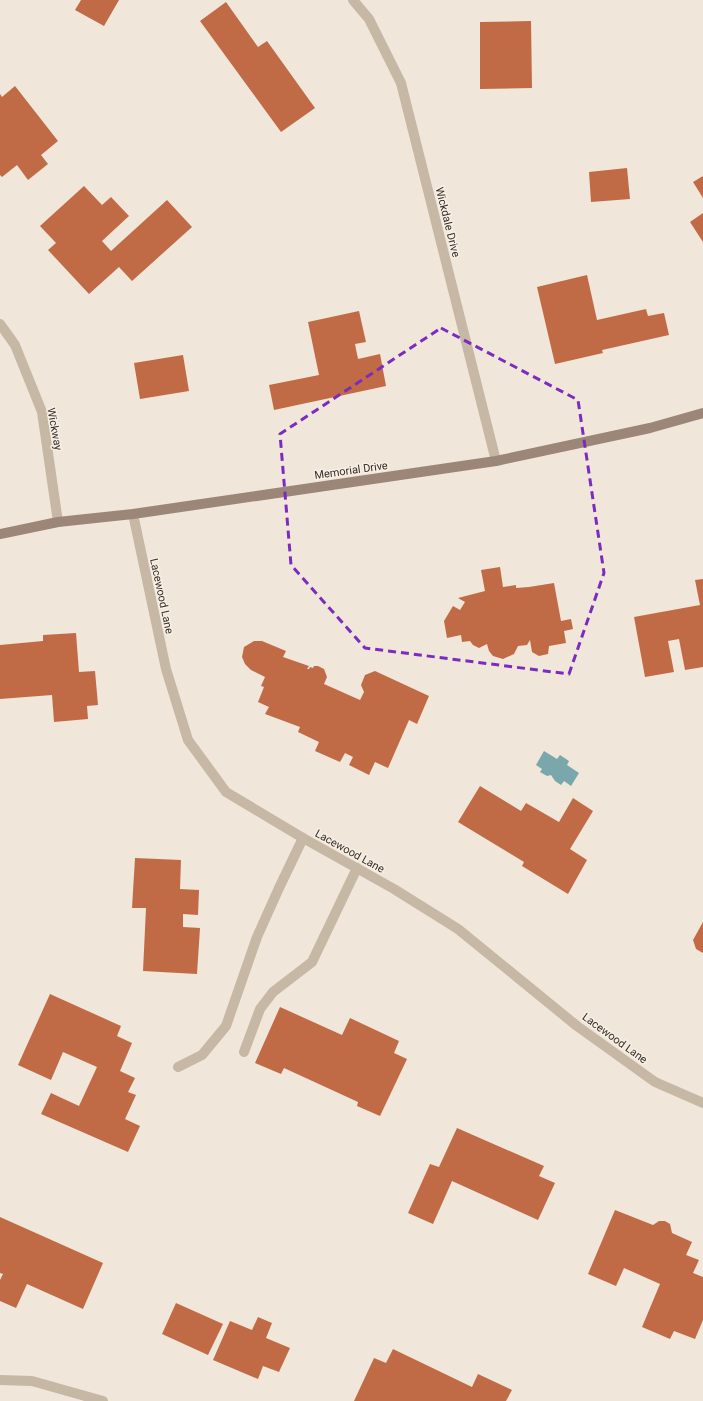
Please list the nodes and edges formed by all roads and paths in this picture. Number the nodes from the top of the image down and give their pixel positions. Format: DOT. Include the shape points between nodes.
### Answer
graph roads {
  1 [pos="353,0"];
  2 [pos="0,324"];
  3 [pos="703,413"];
  4 [pos="496,461"];
  5 [pos="133,514"];
  6 [pos="58,522"];
  7 [pos="0,534"];
  8 [pos="303,838"];
  9 [pos="357,868"];
  10 [pos="244,1052"];
  11 [pos="178,1067"];
  12 [pos="703,1103"];
  13 [pos="0,1380"];
  14 [pos="103,1401"];
  1 -- 4 [label="street, Wickdale Drive" via="369,19 401,83"];
  2 -- 6 [label="street, Wickway" via="15,345 42,412"];
  3 -- 4 [label="street, Memorial Drive" via="650,428"];
  4 -- 5 [label="street, Memorial Drive"];
  5 -- 6 [label="street, Memorial Drive"];
  5 -- 8 [label="street, Lacewood Lane" via="166,669 188,740 226,792"];
  6 -- 7 [label="street, Memorial Drive"];
  8 -- 9 [label="street, Lacewood Lane"];
  8 -- 11 [label="street" via="258,937 226,1026 202,1055"];
  9 -- 10 [label="street" via="312,962 273,992 260,1008"];
  9 -- 12 [label="street, Lacewood Lane" via="458,929 577,1026 655,1082"];
  13 -- 14 [label="street" via="32,1381"];
}
